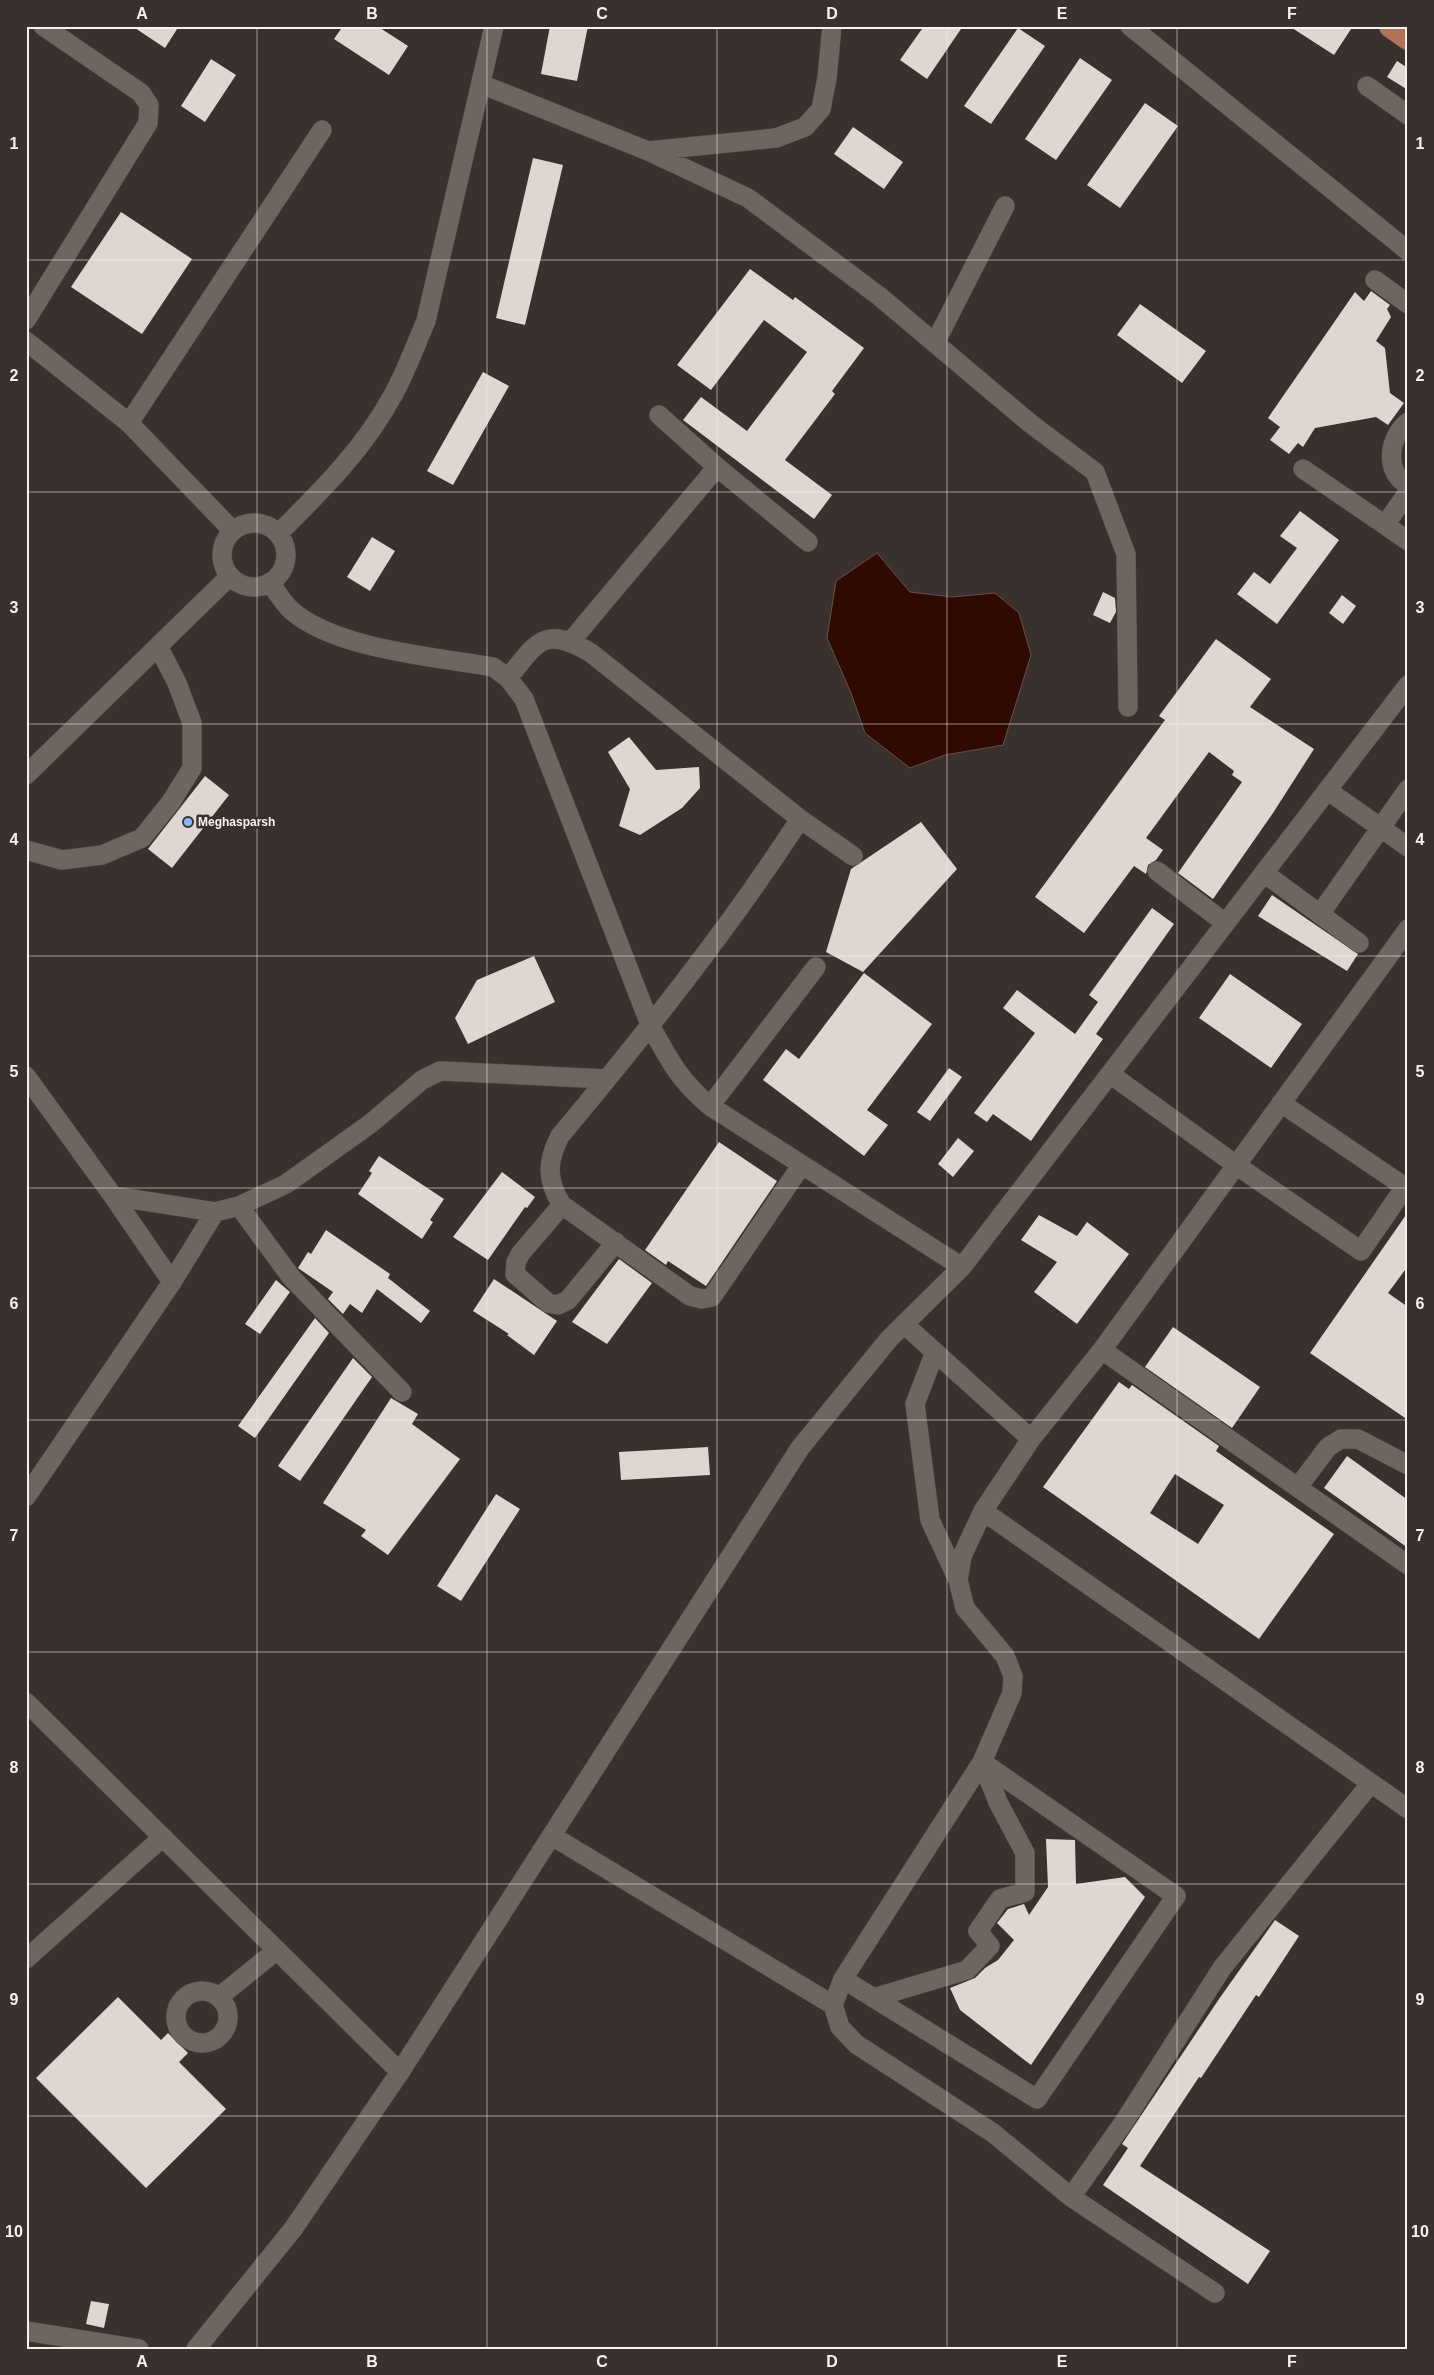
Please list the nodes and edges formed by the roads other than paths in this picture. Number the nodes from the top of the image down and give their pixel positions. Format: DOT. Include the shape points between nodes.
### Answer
graph roads {
  1 [pos="43,26"];
  2 [pos="494,26"];
  3 [pos="832,26"];
  4 [pos="1130,26"];
  5 [pos="1391,26"];
  6 [pos="1408,38"];
  7 [pos="481,84"];
  8 [pos="1367,86"];
  9 [pos="1408,115"];
  10 [pos="322,130"];
  11 [pos="648,151"];
  12 [pos="1005,206"];
  13 [pos="1408,251"];
  14 [pos="1375,280"];
  15 [pos="1408,304"];
  16 [pos="26,320"];
  17 [pos="26,341"];
  18 [pos="935,343"];
  19 [pos="659,414"];
  20 [pos="1408,422"];
  21 [pos="128,423"];
  22 [pos="717,467"];
  23 [pos="1303,469"];
  24 [pos="1408,485"];
  25 [pos="1408,492"];
  26 [pos="1385,526"];
  27 [pos="233,531"];
  28 [pos="278,534"];
  29 [pos="1408,541"];
  30 [pos="808,542"];
  31 [pos="230,576"];
  32 [pos="270,582"];
  33 [pos="571,641"];
  34 [pos="158,646"];
  35 [pos="508,678"];
  36 [pos="1408,685"];
  37 [pos="1128,707"];
  38 [pos="26,775"];
  39 [pos="1408,789"];
  40 [pos="1327,790"];
  41 [pos="800,819"];
  42 [pos="1380,828"];
  43 [pos="1408,847"];
  44 [pos="26,850"];
  45 [pos="853,856"];
  46 [pos="1157,871"];
  47 [pos="1264,873"];
  48 [pos="1320,914"];
  49 [pos="1225,923"];
  50 [pos="1408,929"];
  51 [pos="1359,942"];
  52 [pos="816,967"];
  53 [pos="651,1026"];
  54 [pos="1110,1074"];
  55 [pos="26,1076"];
  56 [pos="607,1079"];
  57 [pos="1281,1103"];
  58 [pos="710,1106"];
  59 [pos="1236,1165"];
  60 [pos="801,1166"];
  61 [pos="1406,1184"];
  62 [pos="113,1196"];
  63 [pos="562,1205"];
  64 [pos="239,1206"];
  65 [pos="215,1212"];
  66 [pos="616,1242"];
  67 [pos="962,1267"];
  68 [pos="172,1282"];
  69 [pos="904,1324"];
  70 [pos="1102,1350"];
  71 [pos="935,1352"];
  72 [pos="402,1392"];
  73 [pos="1030,1439"];
  74 [pos="1408,1465"];
  75 [pos="1298,1487"];
  76 [pos="26,1497"];
  77 [pos="983,1511"];
  78 [pos="1408,1565"];
  79 [pos="958,1580"];
  80 [pos="26,1702"];
  81 [pos="982,1762"];
  82 [pos="1371,1783"];
  83 [pos="1408,1809"];
  84 [pos="552,1836"];
  85 [pos="163,1837"];
  86 [pos="277,1950"];
  87 [pos="26,1959"];
  88 [pos="843,1979"];
  89 [pos="219,1997"];
  90 [pos="873,1998"];
  91 [pos="833,2005"];
  92 [pos="400,2072"];
  93 [pos="1071,2196"];
  94 [pos="1215,2293"];
  95 [pos="26,2330"];
  96 [pos="139,2349"];
  97 [pos="196,2349"];
  1 -- 16 [label="street" via="141,93 148,105 148,123"];
  2 -- 7 [label="street"];
  3 -- 11 [label="street" via="821,109 805,127 776,138"];
  4 -- 13 [label="street"];
  5 -- 6 [label="main road"];
  7 -- 11 [label="street"];
  7 -- 28 [label="street" via="426,321 401,378 356,452"];
  8 -- 9 [label="street"];
  10 -- 21 [label="street"];
  11 -- 18 [label="street" via="748,198 879,296"];
  12 -- 18 [label="street"];
  14 -- 15 [label="street"];
  17 -- 21 [label="street"];
  18 -- 37 [label="street" via="1030,424 1095,472 1126,554"];
  19 -- 22 [label="street"];
  20 -- 24 [label="street" via="1394,439 1390,461 1398,480"];
  21 -- 27 [label="street"];
  22 -- 30 [label="street"];
  22 -- 33 [label="street"];
  23 -- 26 [label="street"];
  25 -- 26 [label="street"];
  26 -- 29 [label="street"];
  27 -- 28 [label="street" via="256,523 268,526"];
  27 -- 31 [label="street" via="225,541 222,553"];
  28 -- 32 [label="street" via="286,557 283,569"];
  31 -- 32 [label="street" via="246,586"];
  31 -- 34 [label="street"];
  32 -- 35 [label="street" via="290,610 335,636 364,645 493,667"];
  33 -- 35 [label="street" via="554,638 537,643"];
  33 -- 41 [label="street" via="591,653"];
  34 -- 38 [label="street"];
  34 -- 44 [label="street" via="192,723 192,768 171,802 142,838 102,855 62,860"];
  35 -- 53 [label="street" via="524,699"];
  36 -- 40 [label="street"];
  39 -- 42 [label="street"];
  40 -- 42 [label="street"];
  40 -- 47 [label="street"];
  41 -- 45 [label="street"];
  41 -- 53 [label="street" via="770,865"];
  42 -- 43 [label="street"];
  42 -- 48 [label="street"];
  46 -- 49 [label="street"];
  47 -- 48 [label="street"];
  47 -- 49 [label="street"];
  48 -- 51 [label="street"];
  49 -- 54 [label="street"];
  50 -- 57 [label="street"];
  52 -- 58 [label="street"];
  53 -- 56 [label="street"];
  53 -- 58 [label="street" via="678,1074"];
  54 -- 59 [label="street"];
  54 -- 67 [label="street"];
  55 -- 62 [label="street"];
  56 -- 63 [label="street" via="552,1150 549,1166 555,1194"];
  56 -- 64 [label="street" via="440,1071 422,1080 370,1124 286,1184"];
  57 -- 59 [label="street"];
  57 -- 61 [label="street"];
  58 -- 60 [label="street"];
  59 -- 61 [label="street" via="1361,1251"];
  59 -- 70 [label="street"];
  60 -- 66 [label="street" via="712,1297 690,1296"];
  60 -- 67 [label="street"];
  62 -- 65 [label="street"];
  62 -- 68 [label="street"];
  63 -- 66 [label="street"];
  63 -- 66 [label="street" via="516,1262 515,1274 548,1303 558,1305 568,1300"];
  64 -- 65 [label="street"];
  64 -- 72 [label="street" via="291,1278"];
  65 -- 68 [label="street"];
  67 -- 69 [label="street"];
  68 -- 76 [label="street"];
  69 -- 71 [label="street"];
  69 -- 84 [label="street" via="800,1448"];
  70 -- 73 [label="street"];
  70 -- 75 [label="street"];
  71 -- 73 [label="street"];
  71 -- 79 [label="street" via="915,1404 930,1520"];
  73 -- 77 [label="street"];
  74 -- 75 [label="street" via="1358,1440 1341,1438 1328,1447"];
  75 -- 78 [label="street"];
  77 -- 79 [label="street" via="962,1556"];
  77 -- 82 [label="street"];
  79 -- 81 [label="street" via="965,1608 1005,1656 1013,1676 1012,1693"];
  80 -- 85 [label="street"];
  81 -- 88 [label="street"];
  81 -- 90 [label="street" via="998,1802 1025,1853 1026,1892 1000,1899 978,1932 990,1946 967,1970"];
  81 -- 90 [label="street" via="1176,1896 1037,2099"];
  82 -- 83 [label="street"];
  82 -- 93 [label="street" via="1222,1968 1124,2122"];
  84 -- 91 [label="street"];
  84 -- 92 [label="street"];
  85 -- 86 [label="street"];
  85 -- 87 [label="street"];
  86 -- 89 [label="street"];
  86 -- 92 [label="street"];
  88 -- 90 [label="street"];
  88 -- 91 [label="street"];
  91 -- 93 [label="street" via="840,2027 856,2044 993,2133"];
  92 -- 97 [label="street" via="293,2228"];
  93 -- 94 [label="street"];
  95 -- 96 [label="street"];
}
